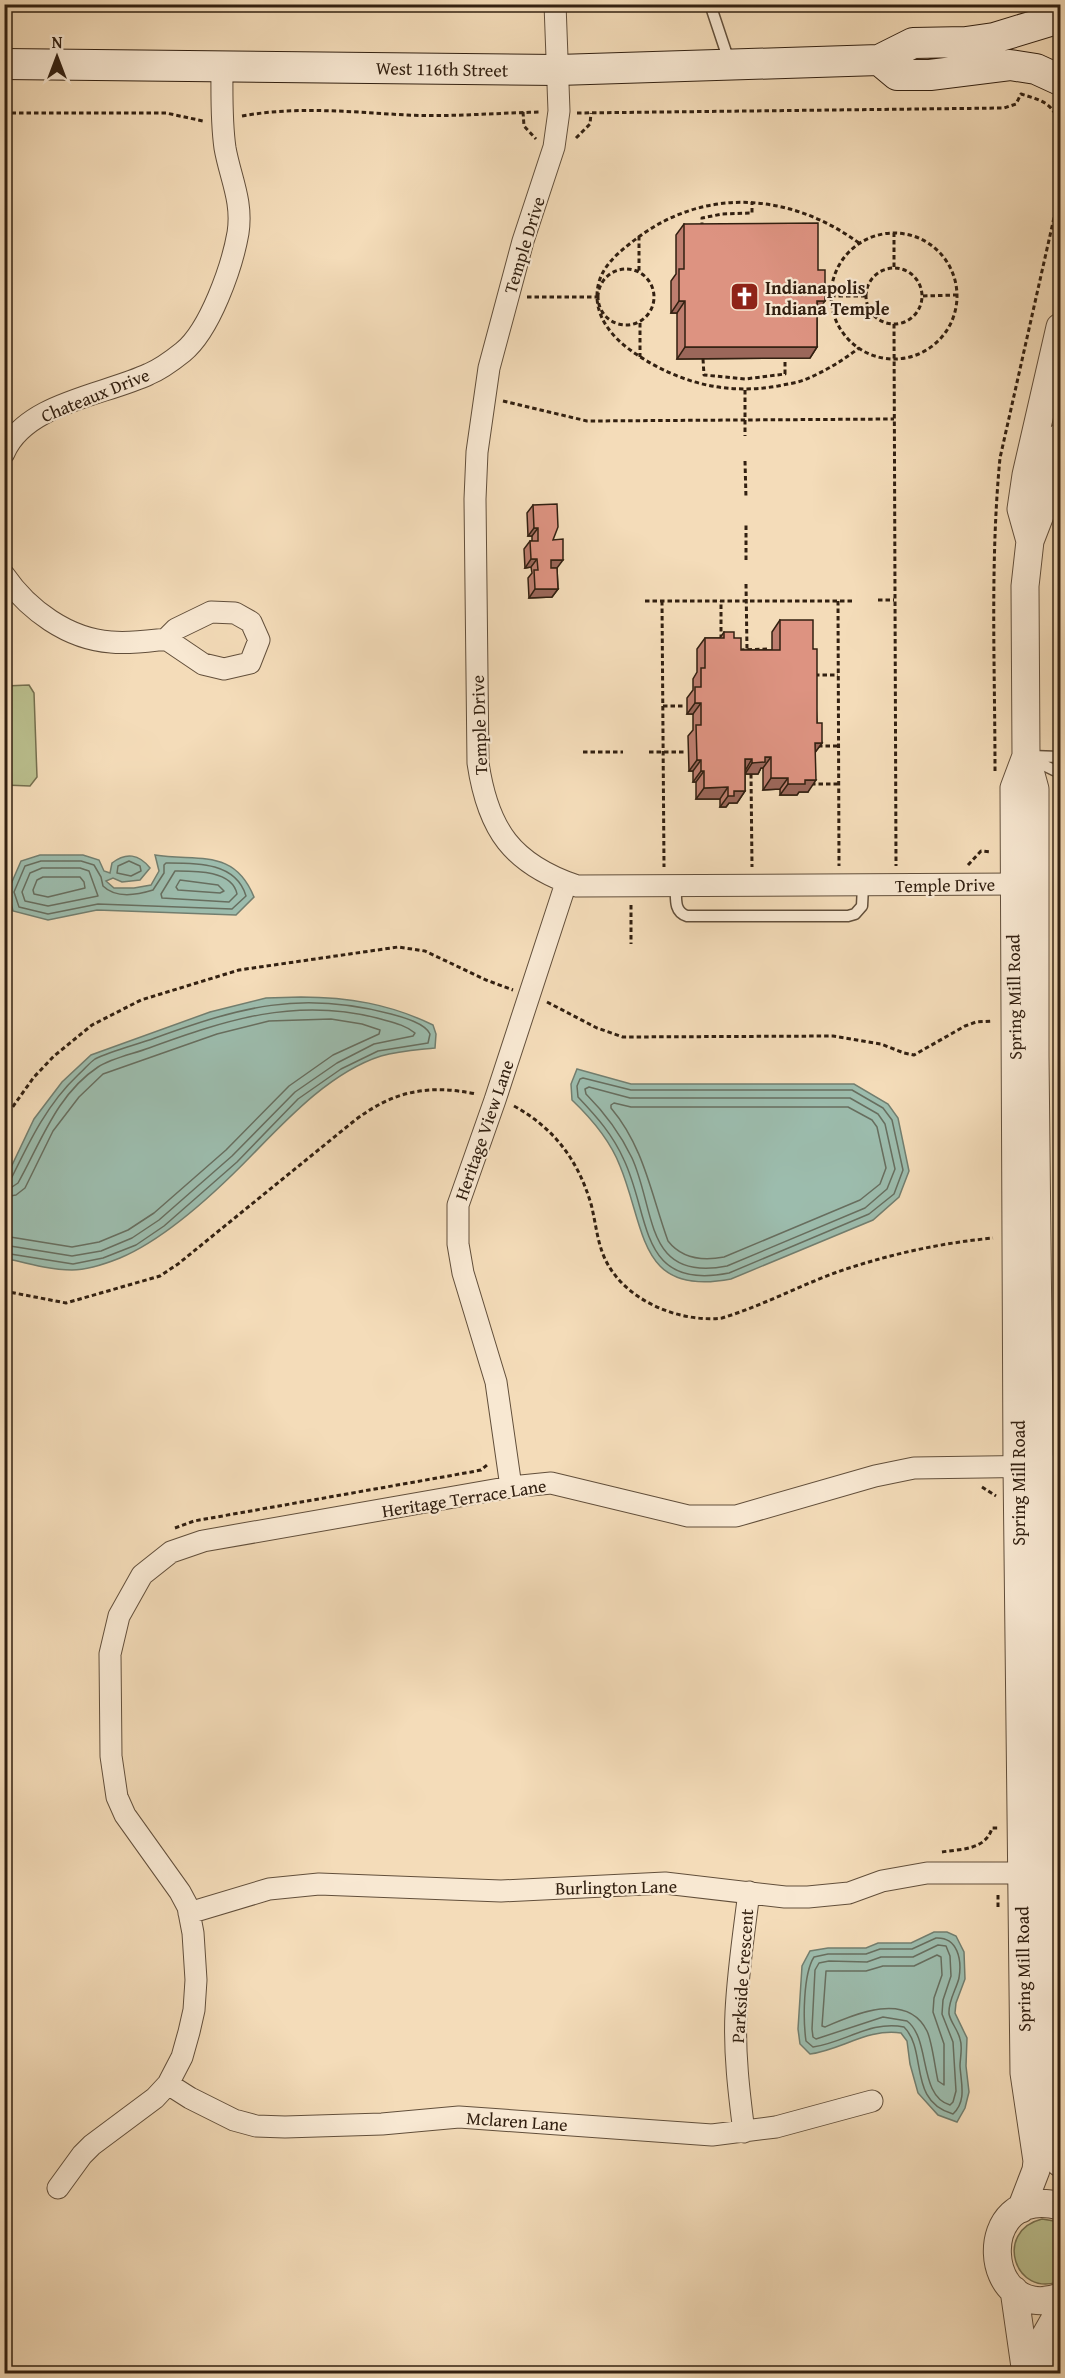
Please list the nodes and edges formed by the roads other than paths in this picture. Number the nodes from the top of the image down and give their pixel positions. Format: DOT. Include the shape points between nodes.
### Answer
graph roads {
  1 [pos="555,4"];
  2 [pos="710,4"];
  3 [pos="1060,18"];
  4 [pos="879,60"];
  5 [pos="4,64"];
  6 [pos="729,64"];
  7 [pos="222,65"];
  8 [pos="558,70"];
  9 [pos="1060,80"];
  10 [pos="1060,327"];
  11 [pos="1060,437"];
  12 [pos="4,453"];
  13 [pos="1030,541"];
  14 [pos="4,575"];
  15 [pos="166,639"];
  16 [pos="1026,756"];
  17 [pos="1060,758"];
  18 [pos="1060,773"];
  19 [pos="566,883"];
  20 [pos="1024,884"];
  21 [pos="864,886"];
  22 [pos="676,887"];
  23 [pos="1039,1466"];
  24 [pos="511,1487"];
  25 [pos="1032,1873"];
  26 [pos="749,1892"];
  27 [pos="189,1912"];
  28 [pos="168,2084"];
  29 [pos="872,2101"];
  30 [pos="744,2132"];
  31 [pos="1060,2163"];
  32 [pos="58,2188"];
  33 [pos="1060,2206"];
  34 [pos="1022,2209"];
  35 [pos="1014,2290"];
  36 [pos="1060,2297"];
  37 [pos="1060,2310"];
  38 [pos="1026,2373"];
  39 [pos="1042,2373"];
  1 -- 8 [label="street, Temple Drive"];
  2 -- 6 [label="lane"];
  3 -- 4 [label="main road, West 116th Street" via="994,38 913,43"];
  4 -- 6 [label="main road, West 116th Street"];
  4 -- 9 [label="main road" via="897,75 1010,65"];
  5 -- 7 [label="main road, West 116th Street"];
  6 -- 8 [label="main road, West 116th Street"];
  7 -- 8 [label="main road, West 116th Street"];
  7 -- 12 [label="street, Chateaux Drive" via="223,126 239,203 238,232 217,298 196,338 185,351 148,375 67,404 24,425"];
  8 -- 19 [label="street, Temple Drive" via="559,111 554,147 489,368 480,428 475,499 477,737 482,790 502,834 532,867"];
  10 -- 13 [label="street, Spring Mill Road" via="1021,509"];
  11 -- 13 [label="street, Spring Mill Road" via="1047,497"];
  13 -- 16 [label="street, Spring Mill Road" via="1025,586"];
  14 -- 15 [label="street" via="38,612 81,638 111,642"];
  16 -- 17 [label="lane"];
  16 -- 18 [label="lane"];
  16 -- 20 [label="street, Spring Mill Road" via="1035,789"];
  19 -- 22 [label="street, Temple Drive" via="600,888"];
  19 -- 24 [label="street, Heritage View Lane" via="516,995 495,1100 458,1205 463,1273 496,1382"];
  20 -- 21 [label="street, Temple Drive"];
  20 -- 23 [label="street, Spring Mill Road" via="1035,1056"];
  21 -- 22 [label="street, Temple Drive"];
  21 -- 22 [label="lane" via="862,906 848,916 687,916 677,907"];
  23 -- 24 [label="street, Heritage Terrace Lane" via="938,1466 895,1471 736,1516 687,1516 551,1483"];
  23 -- 25 [label="street, Spring Mill Road"];
  24 -- 27 [label="street, Heritage Terrace Lane" via="203,1541 171,1552 142,1575 119,1616 110,1654 113,1779 125,1815 180,1892"];
  25 -- 26 [label="street, Burlington Lane" via="927,1873 882,1881 849,1893 808,1898"];
  25 -- 31 [label="street, Spring Mill Road" via="1047,2105"];
  25 -- 34 [label="street, Spring Mill Road" via="1024,2073 1037,2161"];
  26 -- 27 [label="street, Burlington Lane" via="665,1883 501,1891 319,1884 269,1889"];
  26 -- 30 [label="street, Parkside Crescent" via="736,2014"];
  27 -- 28 [label="street" via="195,1952 194,2010 182,2057"];
  28 -- 30 [label="street, Mclaren Lane" via="234,2120 256,2126 329,2126 459,2117 672,2133"];
  28 -- 32 [label="street" via="92,2145"];
  29 -- 30 [label="street, Mclaren Lane" via="809,2120"];
  33 -- 34 [label="street" via="1035,2204"];
  34 -- 35 [label="street" via="1000,2232 996,2247 997,2264"];
  35 -- 36 [label="street" via="1040,2300"];
  35 -- 38 [label="street"];
  37 -- 39 [label="street" via="1043,2340"];
}
